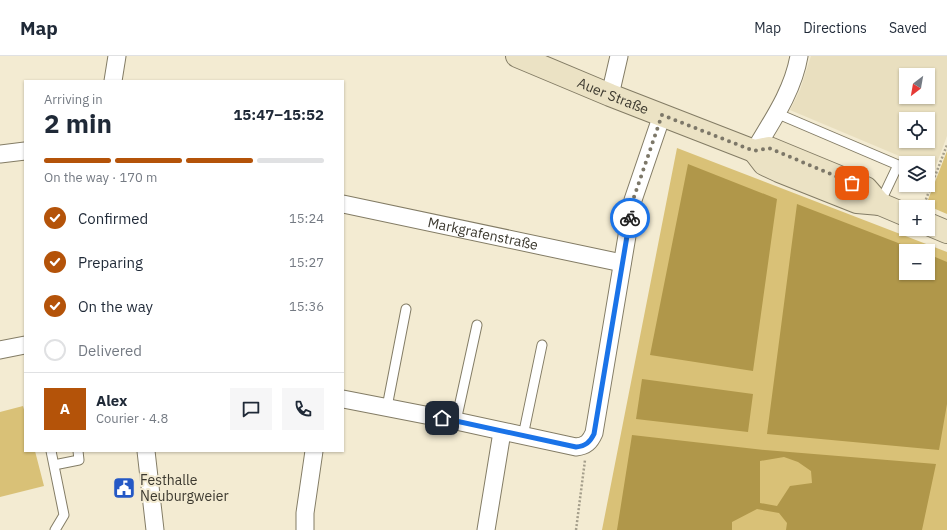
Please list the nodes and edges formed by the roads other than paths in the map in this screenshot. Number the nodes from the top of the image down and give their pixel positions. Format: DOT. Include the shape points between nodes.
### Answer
graph roads {
  1 [pos="117,56"];
  2 [pos="517,56"];
  3 [pos="619,56"];
  4 [pos="799,56"];
  5 [pos="113,80"];
  6 [pos="610,95"];
  7 [pos="776,113"];
  8 [pos="662,115"];
  9 [pos="24,151"];
  10 [pos="754,151"];
  11 [pos="0,154"];
  12 [pos="344,204"];
  13 [pos="880,204"];
  14 [pos="899,212"];
  15 [pos="935,227"];
  16 [pos="947,232"];
  17 [pos="622,263"];
  18 [pos="406,309"];
  19 [pos="477,325"];
  20 [pos="24,345"];
  21 [pos="542,345"];
  22 [pos="0,350"];
  23 [pos="344,399"];
  24 [pos="387,407"];
  25 [pos="456,421"];
  26 [pos="502,432"];
  27 [pos="523,436"];
  28 [pos="51,452"];
  29 [pos="78,452"];
  30 [pos="146,452"];
  31 [pos="314,452"];
  32 [pos="54,465"];
  33 [pos="55,530"];
  34 [pos="155,530"];
  35 [pos="305,530"];
  36 [pos="486,530"];
  1 -- 5 [label="street"];
  2 -- 6 [label="main road, Auer Straße"];
  3 -- 6 [label="street"];
  4 -- 7 [label="street" via="791,83"];
  6 -- 8 [label="main road, Auer Straße"];
  7 -- 10 [label="street"];
  7 -- 13 [label="lane" via="898,165"];
  8 -- 10 [label="main road, Auer Straße"];
  8 -- 17 [label="street" via="633,200"];
  9 -- 11 [label="street"];
  10 -- 13 [label="main road, Auer Straße" via="764,164 779,171 858,202"];
  12 -- 17 [label="street, Markgrafenstraße"];
  13 -- 14 [label="main road, Auer Straße"];
  15 -- 16 [label="main road"];
  17 -- 27 [label="street" via="594,434 590,441 584,446 576,447"];
  18 -- 24 [label="lane"];
  19 -- 25 [label="lane"];
  20 -- 22 [label="street"];
  21 -- 27 [label="lane"];
  23 -- 24 [label="street"];
  24 -- 25 [label="street"];
  25 -- 26 [label="street"];
  26 -- 27 [label="street"];
  26 -- 36 [label="street"];
  28 -- 32 [label="lane"];
  29 -- 32 [label="lane" via="79,460"];
  30 -- 34 [label="street"];
  31 -- 35 [label="street"];
  32 -- 33 [label="lane" via="64,515"];
}
